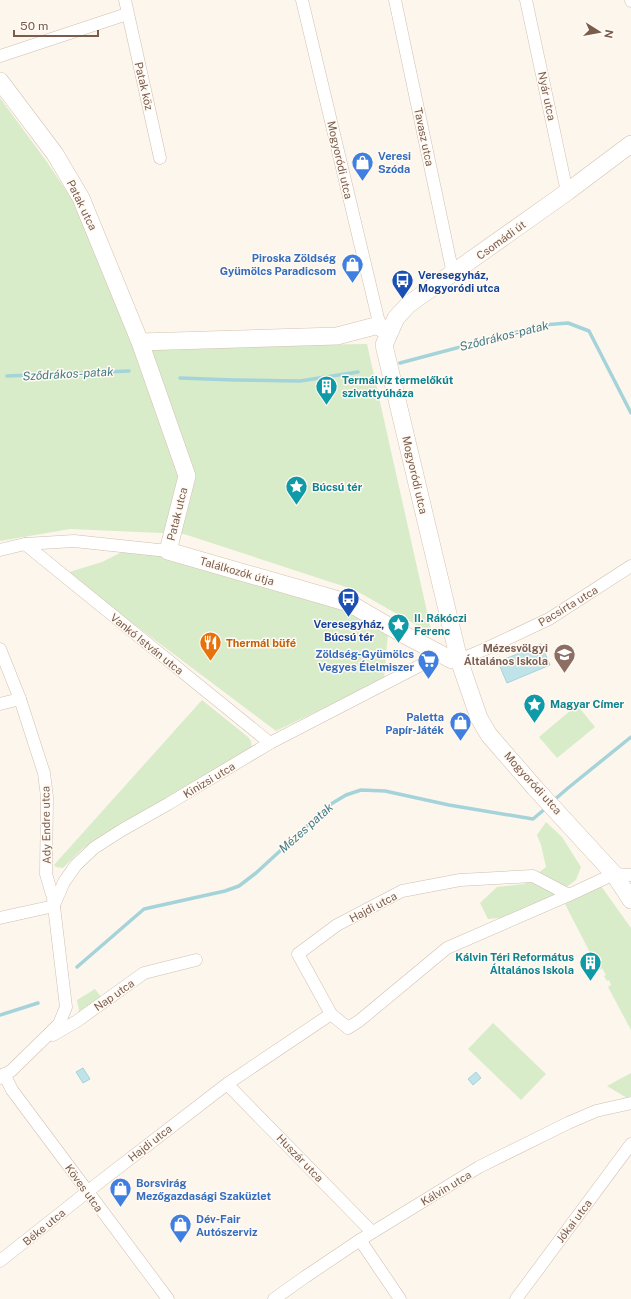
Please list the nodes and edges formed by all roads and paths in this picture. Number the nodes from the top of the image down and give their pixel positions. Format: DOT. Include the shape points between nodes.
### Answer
graph roads {
  1 [pos="125,0"];
  2 [pos="302,0"];
  3 [pos="395,0"];
  4 [pos="526,0"];
  5 [pos="128,14"];
  6 [pos="0,56"];
  7 [pos="0,81"];
  8 [pos="631,144"];
  9 [pos="160,158"];
  10 [pos="567,192"];
  11 [pos="453,274"];
  12 [pos="396,318"];
  13 [pos="379,325"];
  14 [pos="140,342"];
  15 [pos="384,345"];
  16 [pos="25,544"];
  17 [pos="0,550"];
  18 [pos="168,551"];
  19 [pos="631,566"];
  20 [pos="0,649"];
  21 [pos="432,650"];
  22 [pos="456,660"];
  23 [pos="20,700"];
  24 [pos="0,704"];
  25 [pos="270,743"];
  26 [pos="614,874"];
  27 [pos="631,876"];
  28 [pos="569,895"];
  29 [pos="631,900"];
  30 [pos="54,906"];
  31 [pos="0,918"];
  32 [pos="196,960"];
  33 [pos="66,1007"];
  34 [pos="331,1014"];
  35 [pos="38,1044"];
  36 [pos="2,1076"];
  37 [pos="227,1084"];
  38 [pos="631,1103"];
  39 [pos="631,1144"];
  40 [pos="87,1192"];
  41 [pos="372,1232"];
  42 [pos="360,1240"];
  43 [pos="0,1261"];
  44 [pos="168,1299"];
  45 [pos="274,1299"];
  46 [pos="400,1299"];
  47 [pos="516,1299"];
  1 -- 5 [label="street, Patak köz"];
  2 -- 13 [label="street, Mogyoródi utca"];
  3 -- 11 [label="street, Tavasz utca"];
  4 -- 10 [label="street, Nyár utca"];
  5 -- 6 [label="street"];
  5 -- 9 [label="street, Patak köz"];
  7 -- 14 [label="street, Patak utca" via="55,154 81,198"];
  8 -- 10 [label="street, Csomádi út"];
  10 -- 11 [label="street, Csomádi út"];
  11 -- 12 [label="street, Csomádi út" via="408,304"];
  12 -- 13 [label="street"];
  12 -- 15 [label="street, Csomádi út"];
  13 -- 14 [label="street" via="337,336"];
  13 -- 15 [label="street, Mogyoródi utca"];
  14 -- 18 [label="street, Patak utca" via="187,476"];
  15 -- 22 [label="street, Mogyoródi utca"];
  16 -- 17 [label="street, Találkozók útja"];
  16 -- 18 [label="street, Találkozók útja" via="74,541"];
  16 -- 25 [label="street, Vankó István utca"];
  18 -- 21 [label="street, Találkozók útja" via="350,603"];
  19 -- 22 [label="street, Pacsirta utca" via="549,619"];
  20 -- 23 [label="street, Ady Endre utca"];
  21 -- 22 [label="street, Találkozók útja"];
  21 -- 25 [label="street, Kinizsi utca" via="421,665"];
  22 -- 26 [label="street, Mogyoródi utca" via="478,718 489,735"];
  23 -- 24 [label="street"];
  23 -- 30 [label="street, Ady Endre utca" via="44,773 47,797 46,874"];
  25 -- 30 [label="street, Kinizsi utca" via="94,848 76,865 64,882"];
  26 -- 27 [label="street"];
  26 -- 28 [label="street, Hajdi utca"];
  26 -- 29 [label="street, Mogyoródi utca"];
  28 -- 34 [label="street, Hajdi utca" via="447,948 348,1028"];
  28 -- 34 [label="street, Hajdi utca" via="533,876 460,880 402,891 337,926 298,954"];
  30 -- 31 [label="street"];
  30 -- 33 [label="street, Ady Endre utca"];
  32 -- 35 [label="street, Nap utca" via="144,973 77,1021"];
  33 -- 35 [label="street, Nap utca" via="59,1024"];
  34 -- 37 [label="street, Hajdi utca"];
  35 -- 36 [label="street, Nap utca" via="12,1070"];
  36 -- 40 [label="street, Köves utca"];
  37 -- 40 [label="street, Hajdi utca"];
  37 -- 41 [label="street, Huszár utca"];
  38 -- 41 [label="street, Kálvin utca" via="596,1111 547,1133 479,1168"];
  39 -- 47 [label="street, Jókai utca"];
  40 -- 43 [label="street, Béke utca"];
  40 -- 44 [label="street, Köves utca"];
  41 -- 42 [label="street, Kálvin utca"];
  42 -- 45 [label="street, Kálvin utca"];
  42 -- 46 [label="street"];
}
